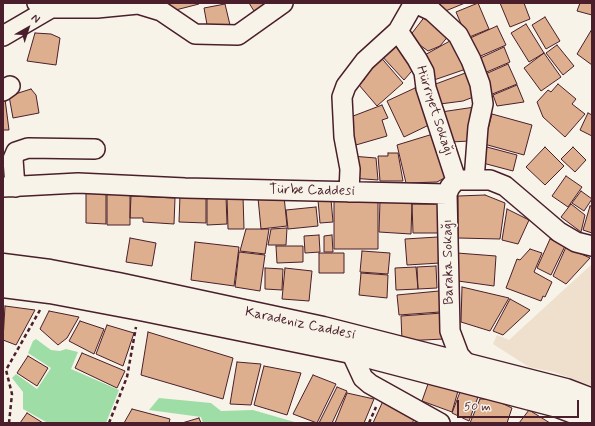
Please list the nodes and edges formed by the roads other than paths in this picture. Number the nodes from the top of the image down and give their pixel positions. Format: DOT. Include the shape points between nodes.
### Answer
graph roads {
  1 [pos="283,3"];
  2 [pos="415,3"];
  3 [pos="44,5"];
  4 [pos="398,31"];
  5 [pos="3,36"];
  6 [pos="95,149"];
  7 [pos="459,185"];
  8 [pos="9,187"];
  9 [pos="350,192"];
  10 [pos="592,246"];
  11 [pos="3,265"];
  12 [pos="3,286"];
  13 [pos="450,330"];
  14 [pos="351,352"];
  15 [pos="425,354"];
  16 [pos="468,365"];
  17 [pos="592,400"];
  18 [pos="592,419"];
  19 [pos="440,423"];
  1 -- 3 [label="street" via="238,35 195,34 161,11 138,4 97,8"];
  2 -- 4 [label="street, Hürriyet Sokağı"];
  2 -- 7 [label="street, Hürriyet Sokağı" via="432,11 458,35 480,84 483,104"];
  3 -- 5 [label="street"];
  4 -- 7 [label="street, Hürriyet Sokağı" via="424,72 426,88"];
  4 -- 9 [label="street" via="365,61 346,86 342,97"];
  6 -- 8 [label="street" via="28,148 16,152"];
  7 -- 9 [label="street, Türbe Caddesi"];
  7 -- 10 [label="street, Türbe Caddesi" via="490,180 505,186 559,232 576,242"];
  7 -- 13 [label="street, Baraka Sokağı"];
  8 -- 9 [label="street, Türbe Caddesi" via="78,183"];
  11 -- 15 [label="main road, Karadeniz Caddesi" via="118,284 323,328"];
  12 -- 14 [label="main road, Karadeniz Caddesi" via="140,309"];
  13 -- 15 [label="street" via="445,342 437,350"];
  13 -- 16 [label="street, Baraka Sokağı" via="459,355"];
  14 -- 18 [label="main road, Karadeniz Caddesi" via="558,406"];
  14 -- 19 [label="street" via="363,378 370,384"];
  15 -- 16 [label="main road, Karadeniz Caddesi"];
  16 -- 17 [label="main road, Karadeniz Caddesi" via="566,390"];
}
